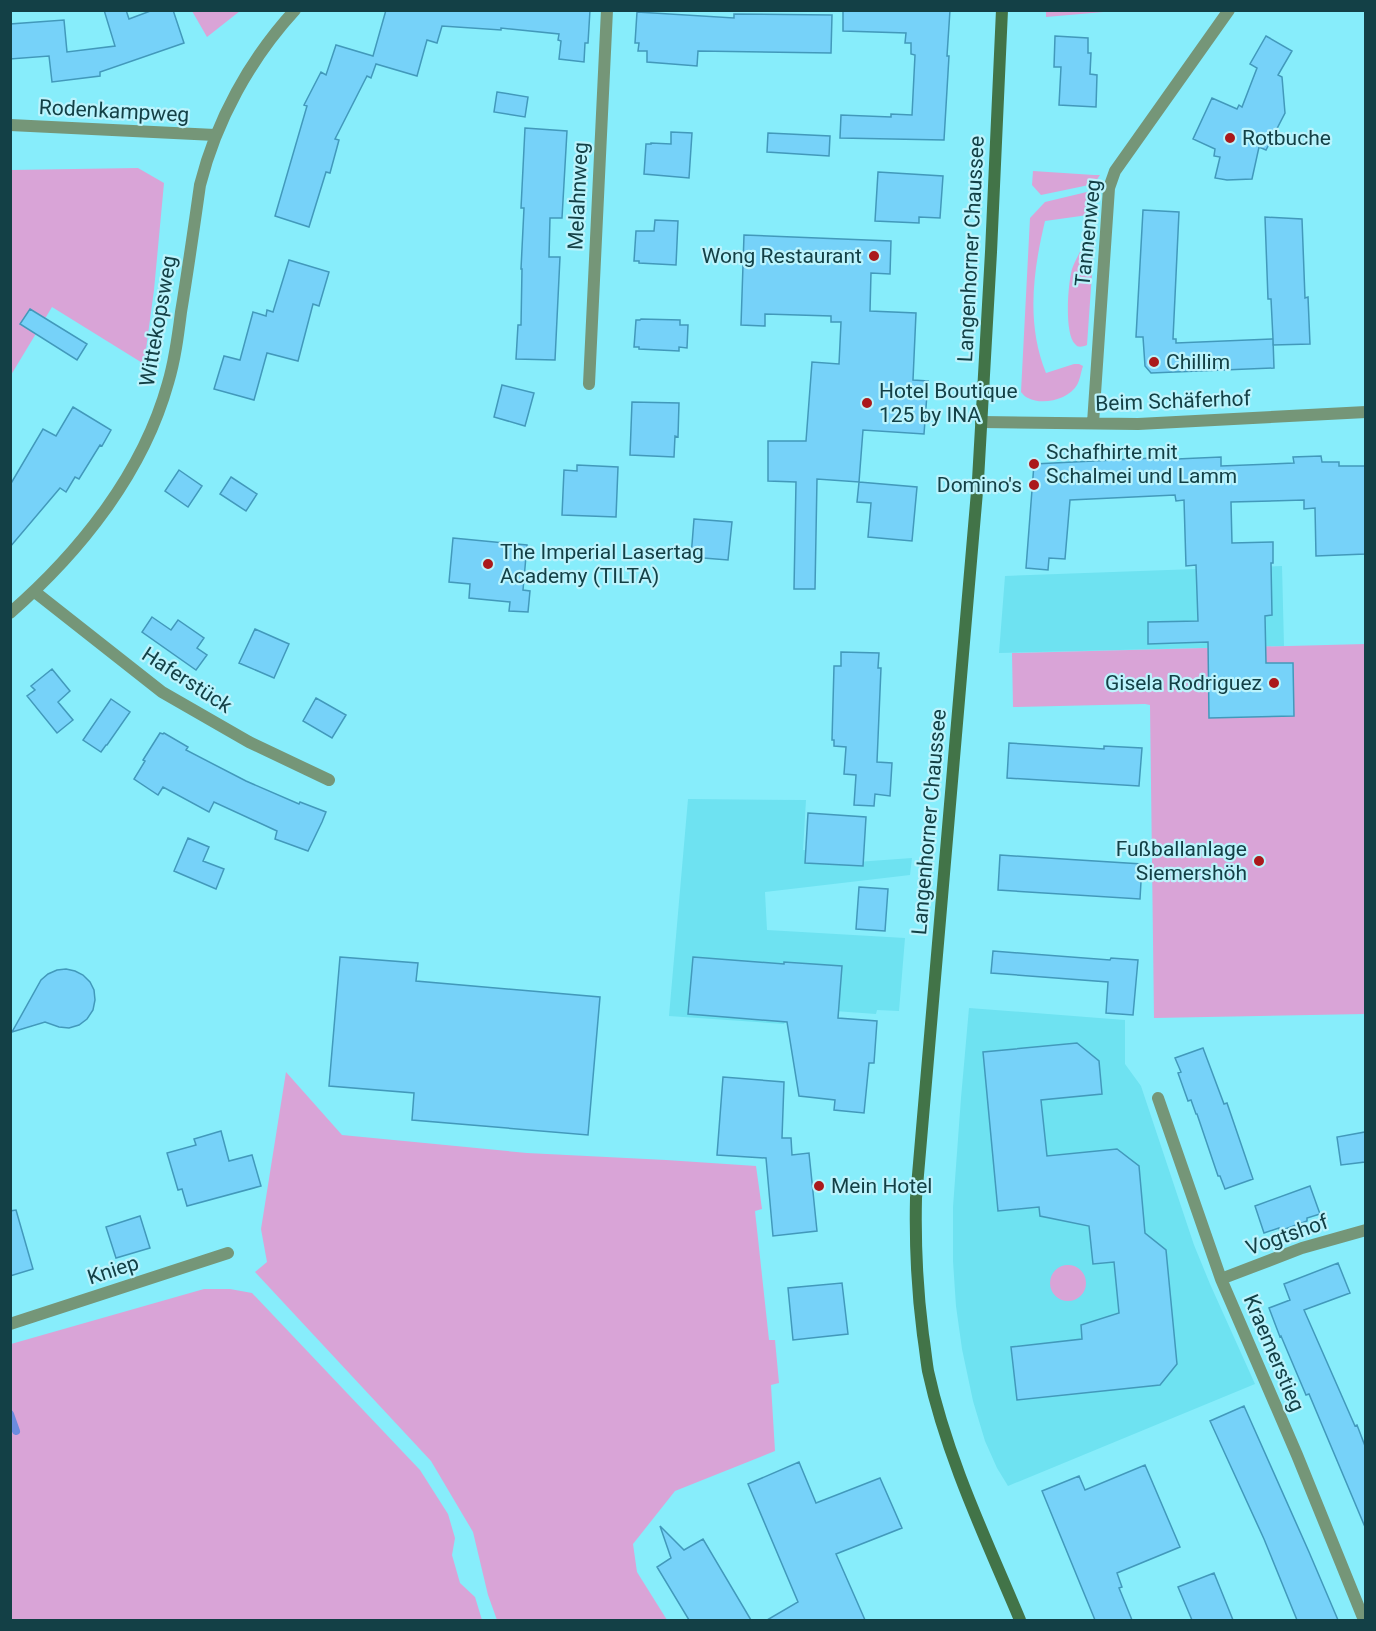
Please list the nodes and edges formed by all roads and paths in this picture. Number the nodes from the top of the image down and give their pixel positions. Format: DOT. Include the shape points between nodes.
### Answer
graph roads {
  1 [pos="295,10"];
  2 [pos="607,10"];
  3 [pos="1002,10"];
  4 [pos="1229,10"];
  5 [pos="10,125"];
  6 [pos="215,135"];
  7 [pos="589,384"];
  8 [pos="1365,412"];
  9 [pos="981,422"];
  10 [pos="1093,423"];
  11 [pos="35,592"];
  12 [pos="10,613"];
  13 [pos="329,780"];
  14 [pos="1158,1098"];
  15 [pos="1365,1230"];
  16 [pos="228,1253"];
  17 [pos="1221,1279"];
  18 [pos="10,1324"];
  19 [pos="1020,1620"];
  20 [pos="1364,1620"];
  1 -- 6 [label="street, Wittekopsweg" via="258,57"];
  2 -- 7 [label="street, Melahnweg"];
  3 -- 9 [label="main road, Langenhorner Chaussee"];
  4 -- 10 [label="street, Tannenweg" via="1115,171 1109,188"];
  5 -- 6 [label="street, Rodenkampweg"];
  6 -- 11 [label="street, Wittekopsweg" via="200,185 174,358 160,411 110,503"];
  8 -- 10 [label="street, Beim Schäferhof"];
  9 -- 10 [label="street, Beim Schäferhof"];
  9 -- 19 [label="main road, Langenhorner Chaussee" via="915,1243 927,1361 940,1416 969,1499"];
  11 -- 12 [label="street, Wittekopsweg"];
  11 -- 13 [label="street, Haferstück" via="162,692 249,742"];
  14 -- 17 [label="street, Kraemerstieg"];
  15 -- 17 [label="street, Vogtshof" via="1302,1248"];
  16 -- 18 [label="street, Kniep"];
  17 -- 20 [label="street, Kraemerstieg"];
}
